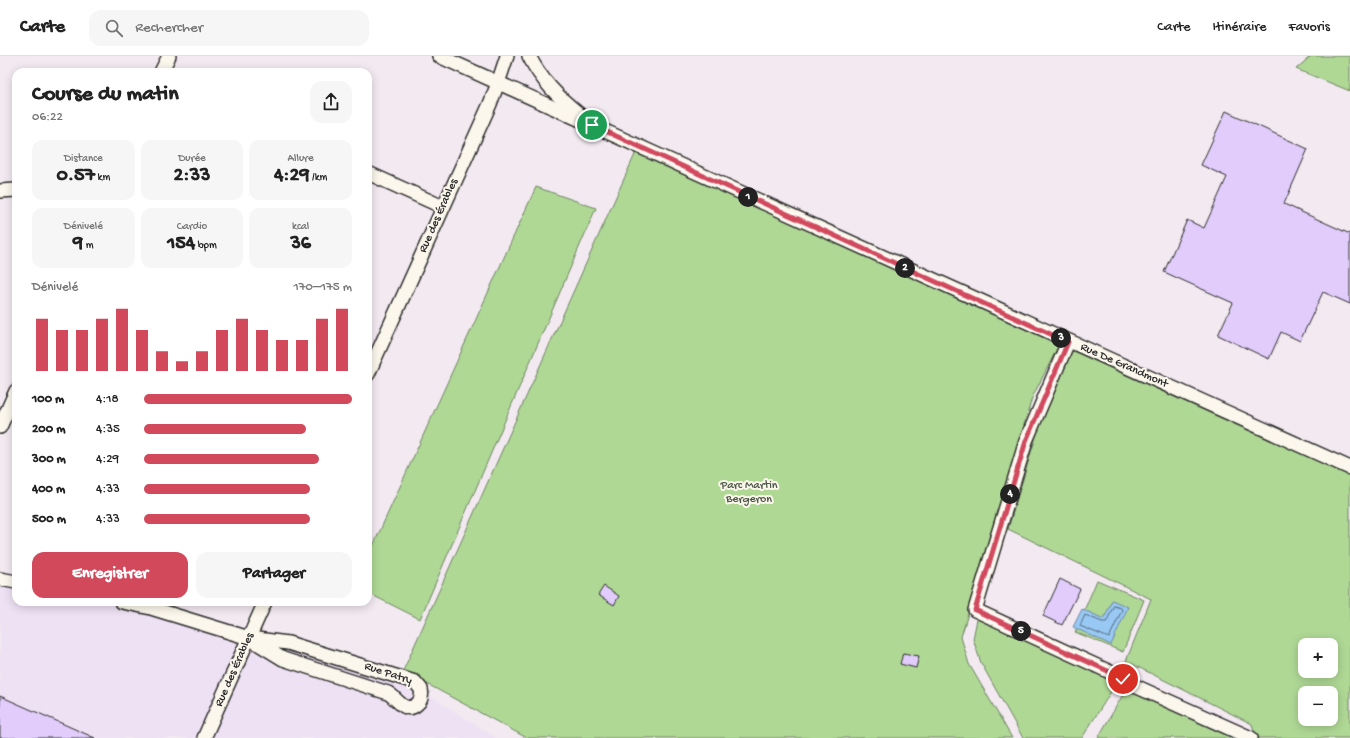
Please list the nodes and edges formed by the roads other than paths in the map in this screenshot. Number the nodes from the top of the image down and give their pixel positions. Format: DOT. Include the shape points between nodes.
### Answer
graph roads {
  1 [pos="169,56"];
  2 [pos="439,56"];
  3 [pos="507,56"];
  4 [pos="529,56"];
  5 [pos="163,68"];
  6 [pos="498,83"];
  7 [pos="592,125"];
  8 [pos="372,175"];
  9 [pos="12,190"];
  10 [pos="0,191"];
  11 [pos="444,207"];
  12 [pos="1068,342"];
  13 [pos="372,365"];
  14 [pos="12,401"];
  15 [pos="0,427"];
  16 [pos="1350,468"];
  17 [pos="0,579"];
  18 [pos="12,581"];
  19 [pos="144,606"];
  20 [pos="263,606"];
  21 [pos="249,638"];
  22 [pos="204,738"];
  23 [pos="1250,738"];
  1 -- 5 [label="street"];
  2 -- 6 [label="street, Rue De Grandmont"];
  3 -- 6 [label="street, Rue des Érables"];
  4 -- 7 [label="street" via="556,94"];
  6 -- 7 [label="street, Rue De Grandmont"];
  6 -- 11 [label="street, Rue des Érables"];
  7 -- 12 [label="street, Rue De Grandmont"];
  8 -- 11 [label="street"];
  9 -- 10 [label="street"];
  11 -- 13 [label="street, Rue des Érables"];
  12 -- 16 [label="street, Rue De Grandmont"];
  12 -- 23 [label="street" via="1026,441 975,610"];
  14 -- 15 [label="street"];
  17 -- 18 [label="street"];
  19 -- 21 [label="street, Rue Patry"];
  20 -- 21 [label="street, Rue des Érables"];
  21 -- 21 [label="street, Rue Patry" via="283,660 388,692 404,707 416,705 421,698 421,689 415,682 288,643"];
  21 -- 22 [label="street, Rue des Érables"];
}
